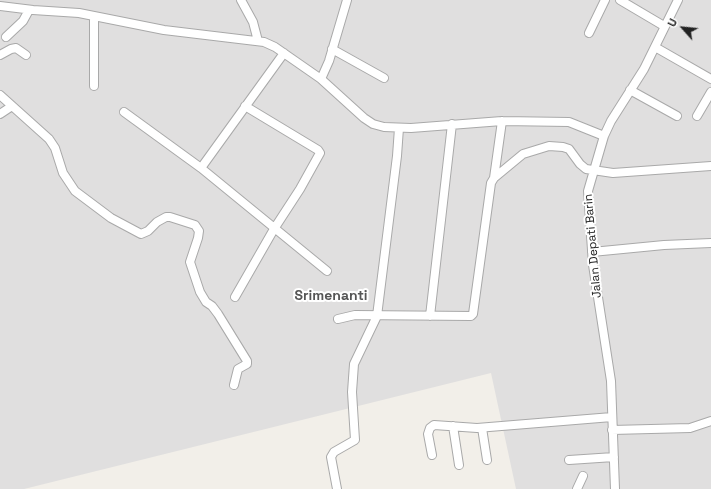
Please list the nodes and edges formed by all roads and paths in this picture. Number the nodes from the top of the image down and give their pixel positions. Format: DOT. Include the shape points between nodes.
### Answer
graph roads {
  1 [pos="241,0"];
  2 [pos="347,0"];
  3 [pos="605,0"];
  4 [pos="620,0"];
  5 [pos="678,0"];
  6 [pos="0,6"];
  7 [pos="29,10"];
  8 [pos="94,16"];
  9 [pos="664,26"];
  10 [pos="589,33"];
  11 [pos="6,37"];
  12 [pos="258,41"];
  13 [pos="655,47"];
  14 [pos="332,49"];
  15 [pos="284,53"];
  16 [pos="0,55"];
  17 [pos="26,55"];
  18 [pos="384,78"];
  19 [pos="711,78"];
  20 [pos="321,79"];
  21 [pos="94,86"];
  22 [pos="630,90"];
  23 [pos="711,92"];
  24 [pos="0,95"];
  25 [pos="12,106"];
  26 [pos="245,106"];
  27 [pos="124,112"];
  28 [pos="0,114"];
  29 [pos="677,116"];
  30 [pos="697,116"];
  31 [pos="502,121"];
  32 [pos="452,124"];
  33 [pos="399,128"];
  34 [pos="604,136"];
  35 [pos="711,166"];
  36 [pos="201,168"];
  37 [pos="595,170"];
  38 [pos="494,178"];
  39 [pos="274,229"];
  40 [pos="711,243"];
  41 [pos="592,252"];
  42 [pos="327,271"];
  43 [pos="235,297"];
  44 [pos="377,316"];
  45 [pos="430,316"];
  46 [pos="338,319"];
  47 [pos="234,385"];
  48 [pos="612,417"];
  49 [pos="711,421"];
  50 [pos="453,426"];
  51 [pos="482,428"];
  52 [pos="612,430"];
  53 [pos="432,455"];
  54 [pos="614,457"];
  55 [pos="486,460"];
  56 [pos="569,460"];
  57 [pos="459,465"];
  58 [pos="583,476"];
  59 [pos="337,489"];
  60 [pos="577,489"];
  61 [pos="615,489"];
  1 -- 12 [label="street" via="253,22"];
  2 -- 14 [label="street"];
  3 -- 10 [label="street"];
  4 -- 9 [label="street"];
  5 -- 9 [label="street, Jalan Depati Barin"];
  6 -- 7 [label="street"];
  7 -- 8 [label="street"];
  7 -- 11 [label="street" via="24,21"];
  8 -- 12 [label="street" via="164,30"];
  8 -- 21 [label="street"];
  9 -- 13 [label="street, Jalan Depati Barin"];
  12 -- 15 [label="street"];
  13 -- 19 [label="street"];
  13 -- 22 [label="street, Jalan Depati Barin"];
  14 -- 18 [label="street"];
  14 -- 20 [label="street"];
  15 -- 20 [label="street"];
  15 -- 26 [label="street"];
  16 -- 17 [label="street" via="16,48"];
  20 -- 33 [label="street" via="374,124"];
  22 -- 29 [label="street"];
  22 -- 34 [label="street, Jalan Depati Barin"];
  23 -- 30 [label="street"];
  24 -- 25 [label="street"];
  25 -- 28 [label="street"];
  25 -- 47 [label="street" via="52,144 62,173 75,191 111,218 141,234 166,217 195,225 199,231 190,262 195,279 206,302 212,306 247,361 247,364 238,369"];
  26 -- 36 [label="street"];
  26 -- 39 [label="street" via="320,153"];
  27 -- 36 [label="street"];
  31 -- 32 [label="street"];
  31 -- 34 [label="street" via="569,122"];
  31 -- 38 [label="street"];
  32 -- 33 [label="street"];
  32 -- 45 [label="street"];
  33 -- 44 [label="street"];
  34 -- 37 [label="street, Jalan Depati Barin"];
  35 -- 37 [label="street" via="613,173"];
  36 -- 39 [label="street"];
  37 -- 38 [label="street" via="584,167 566,148 549,146 523,154"];
  37 -- 41 [label="street, Jalan Depati Barin" via="588,191"];
  38 -- 45 [label="street" via="491,183 473,314"];
  39 -- 42 [label="street"];
  39 -- 43 [label="street"];
  40 -- 41 [label="street"];
  41 -- 48 [label="street, Jalan Depati Barin" via="611,382"];
  44 -- 45 [label="street"];
  44 -- 46 [label="street" via="355,315"];
  44 -- 59 [label="street" via="354,364 352,392 355,440 332,454"];
  48 -- 51 [label="street"];
  48 -- 52 [label="street, Jalan Depati Barin"];
  49 -- 52 [label="street" via="690,428"];
  50 -- 51 [label="street"];
  50 -- 53 [label="street" via="434,425 430,428 428,440"];
  50 -- 57 [label="street"];
  51 -- 55 [label="street"];
  52 -- 54 [label="street, Jalan Depati Barin"];
  54 -- 56 [label="street"];
  54 -- 61 [label="street, Jalan Depati Barin"];
  58 -- 60 [label="street"];
}
